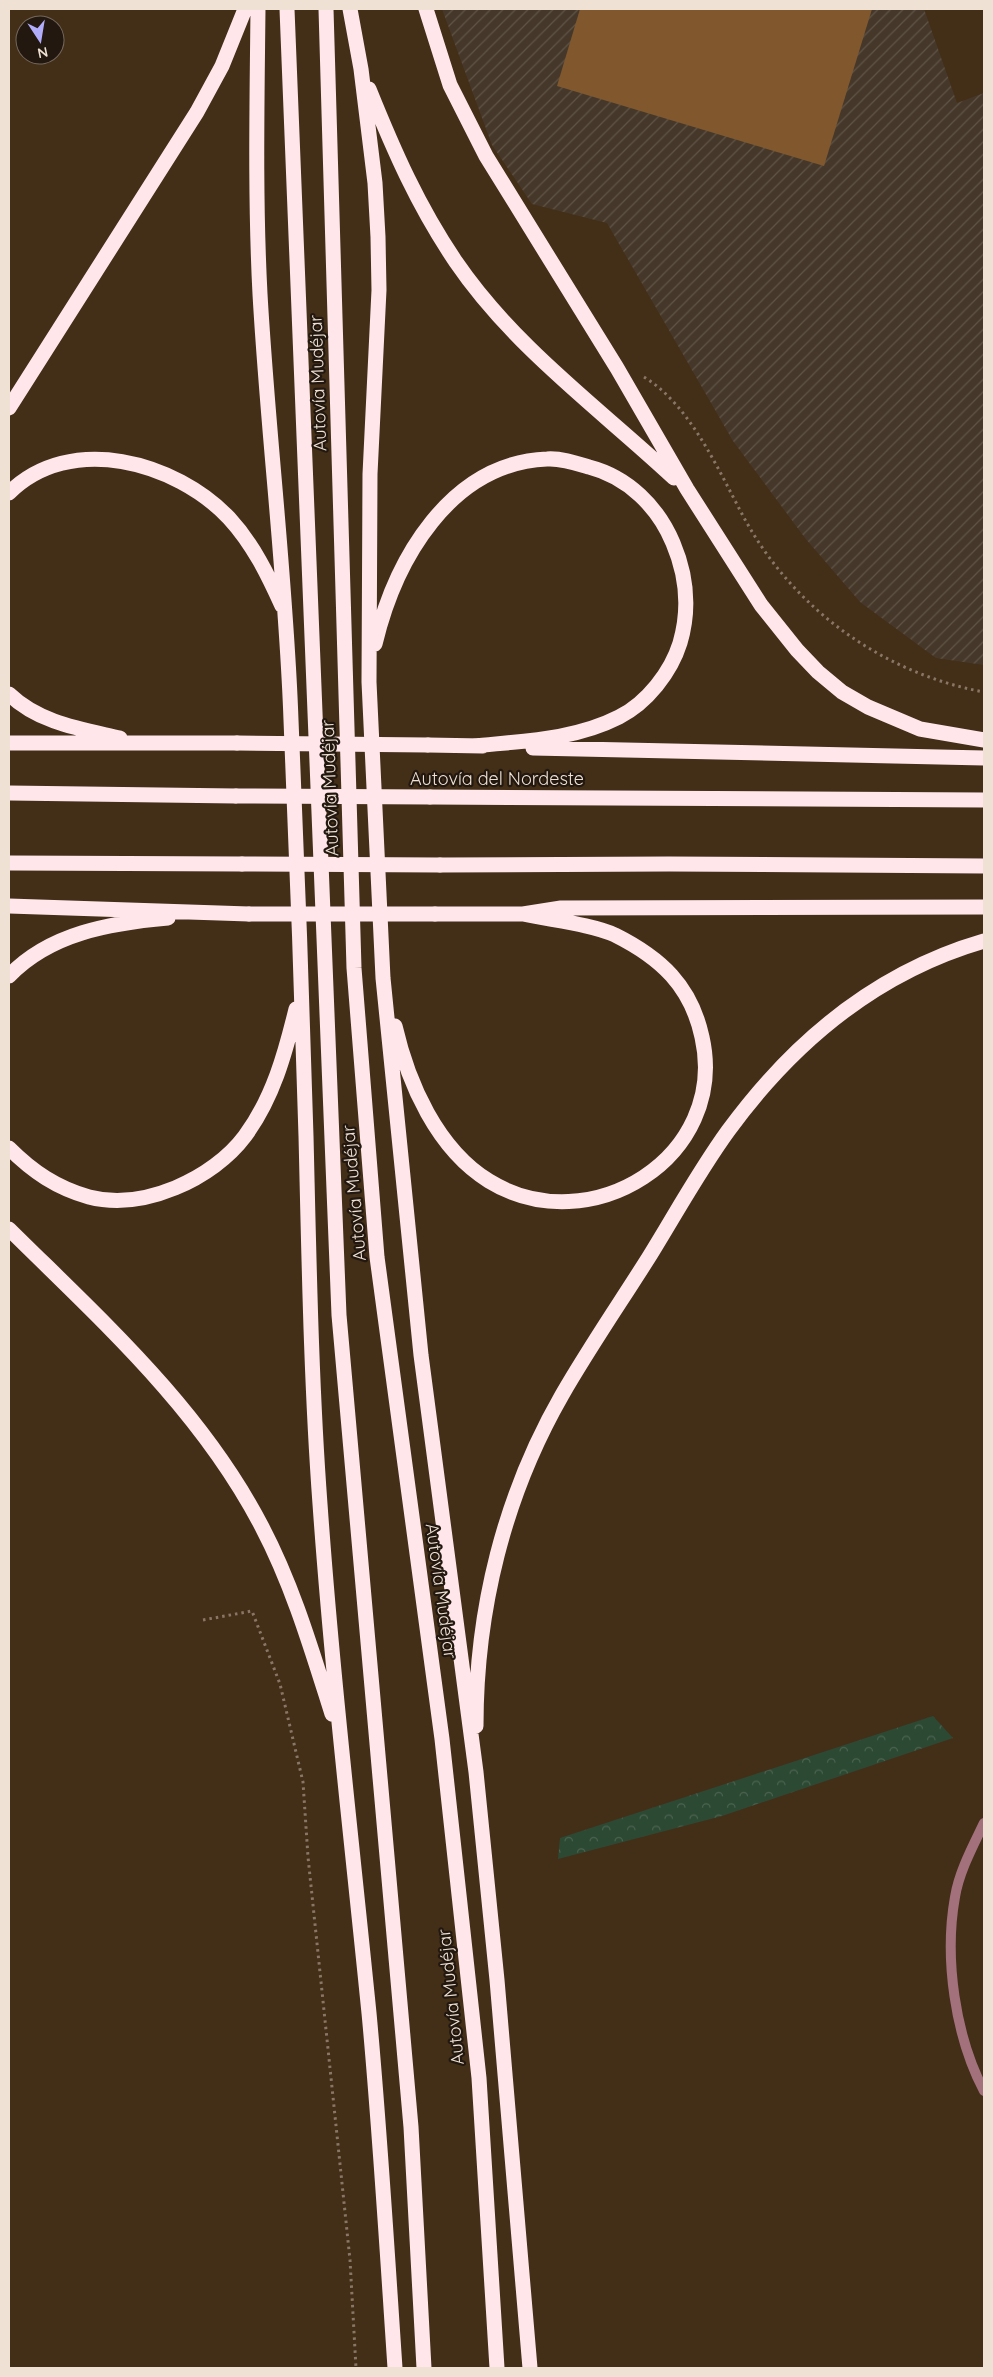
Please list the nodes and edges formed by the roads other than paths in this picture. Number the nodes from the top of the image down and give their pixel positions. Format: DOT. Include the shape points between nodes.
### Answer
graph roads {
  1 [pos="245,9"];
  2 [pos="258,9"];
  3 [pos="287,9"];
  4 [pos="326,9"];
  5 [pos="350,9"];
  6 [pos="426,9"];
  7 [pos="361,69"];
  8 [pos="9,408"];
  9 [pos="686,490"];
  10 [pos="9,493"];
  11 [pos="286,615"];
  12 [pos="369,682"];
  13 [pos="9,694"];
  14 [pos="984,740"];
  15 [pos="9,743"];
  16 [pos="151,744"];
  17 [pos="474,746"];
  18 [pos="984,758"];
  19 [pos="9,793"];
  20 [pos="984,800"];
  21 [pos="9,863"];
  22 [pos="984,866"];
  23 [pos="9,906"];
  24 [pos="984,908"];
  25 [pos="220,914"];
  26 [pos="523,914"];
  27 [pos="984,941"];
  28 [pos="9,976"];
  29 [pos="383,978"];
  30 [pos="300,992"];
  31 [pos="9,1148"];
  32 [pos="9,1229"];
  33 [pos="340,1738"];
  34 [pos="476,1772"];
  35 [pos="984,1823"];
  36 [pos="984,2091"];
  37 [pos="396,2368"];
  38 [pos="424,2368"];
  39 [pos="497,2368"];
  40 [pos="530,2368"];
  1 -- 8 [label="highway" via="222,66 197,112"];
  2 -- 11 [label="highway" via="260,290"];
  3 -- 38 [label="highway, Autovía Mudéjar" via="339,1315 411,2127"];
  4 -- 39 [label="highway, Autovía Mudéjar" via="354,968 377,1257 442,1738 479,2078"];
  5 -- 7 [label="highway"];
  6 -- 9 [label="highway" via="442,62 486,156 617,368"];
  7 -- 9 [label="highway" via="407,181 457,264 536,353"];
  7 -- 12 [label="highway" via="375,183 379,290 370,483"];
  9 -- 14 [label="highway" via="761,605 818,672 842,692 868,707 920,729"];
  10 -- 11 [label="highway" via="53,467 103,458 127,462 183,483 208,499 239,531 266,570"];
  11 -- 30 [label="highway"];
  12 -- 17 [label="highway" via="381,618 390,592 415,546 452,498 496,471 548,458 599,469 618,478 655,510 668,529 680,557 687,604 685,626 677,652 642,702 621,717 591,730 564,736"];
  12 -- 29 [label="highway"];
  13 -- 16 [label="highway" via="38,716 70,727"];
  15 -- 16 [label="highway"];
  16 -- 17 [label="highway, bridge"];
  17 -- 18 [label="highway"];
  19 -- 20 [label="highway, Autovía del Nordeste, bridge"];
  21 -- 22 [label="highway, bridge"];
  23 -- 25 [label="highway"];
  24 -- 26 [label="highway" via="561,908"];
  25 -- 26 [label="highway, bridge"];
  25 -- 28 [label="highway" via="119,924 87,931 42,950 22,962"];
  26 -- 29 [label="highway" via="613,934 669,972 694,1006 706,1052 705,1080 690,1129 658,1168 612,1194 572,1201 525,1196 489,1181 473,1168 439,1132 421,1100 397,1037"];
  27 -- 34 [label="highway" via="928,960 891,979 834,1017 799,1047 763,1086 727,1133 561,1396 502,1534 488,1590 476,1680"];
  29 -- 34 [label="highway" via="421,1355"];
  30 -- 31 [label="highway" via="284,1058 262,1109 244,1137 201,1175 181,1186 155,1195 92,1198 52,1183"];
  30 -- 33 [label="highway" via="316,1429"];
  32 -- 33 [label="highway" via="168,1390 241,1491 283,1573 312,1649"];
  33 -- 37 [label="highway" via="370,2027"];
  34 -- 40 [label="highway"];
  35 -- 36 [label="street" via="955,1896 949,1948 953,1992 976,2076"];
}
